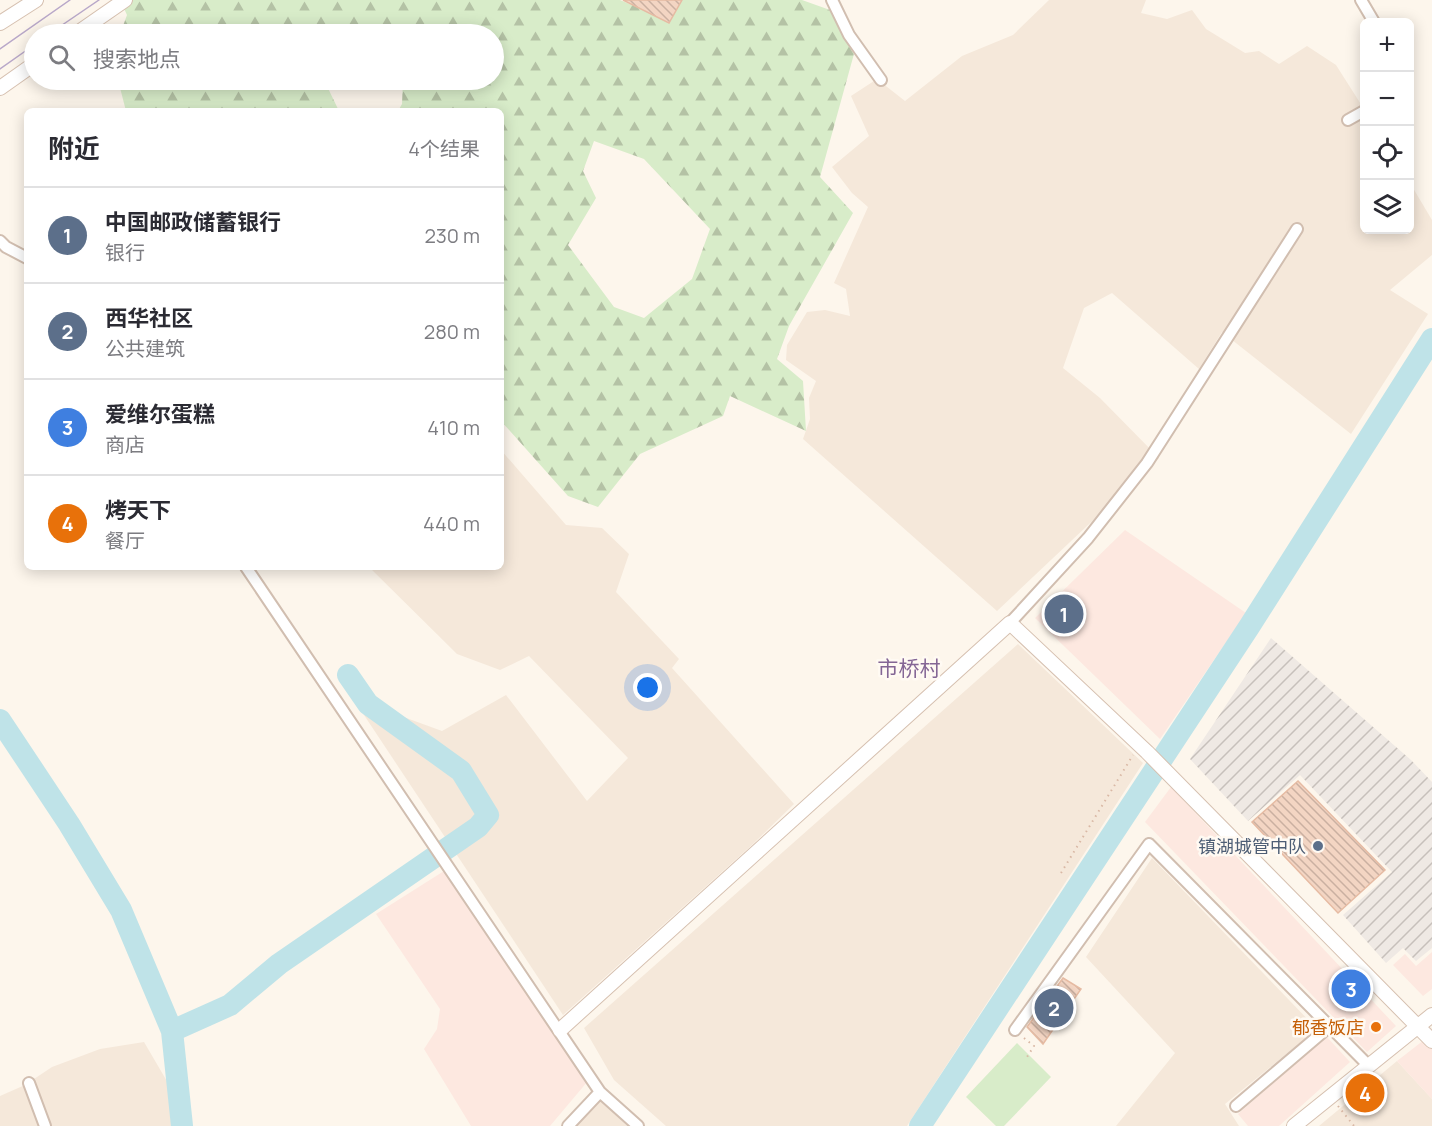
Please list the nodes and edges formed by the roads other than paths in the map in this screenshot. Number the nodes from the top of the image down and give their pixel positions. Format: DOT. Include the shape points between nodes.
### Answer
graph roads {
  1 [pos="36,0"];
  2 [pos="125,0"];
  3 [pos="832,0"];
  4 [pos="1361,0"];
  5 [pos="1372,18"];
  6 [pos="0,23"];
  7 [pos="90,24"];
  8 [pos="24,71"];
  9 [pos="881,80"];
  10 [pos="0,88"];
  11 [pos="1360,114"];
  12 [pos="1348,120"];
  13 [pos="1297,229"];
  14 [pos="0,241"];
  15 [pos="24,257"];
  16 [pos="248,570"];
  17 [pos="1010,623"];
  18 [pos="1432,1014"];
  19 [pos="1330,1026"];
  20 [pos="1418,1026"];
  21 [pos="560,1030"];
  22 [pos="1015,1030"];
  23 [pos="1432,1041"];
  24 [pos="1369,1066"];
  25 [pos="29,1083"];
  26 [pos="600,1092"];
  27 [pos="1236,1106"];
  28 [pos="45,1126"];
  29 [pos="568,1126"];
  30 [pos="638,1126"];
  31 [pos="1294,1126"];
  1 -- 6 [label="street"];
  2 -- 7 [label="street"];
  3 -- 9 [label="street" via="849,35"];
  4 -- 5 [label="street"];
  8 -- 10 [label="street"];
  11 -- 12 [label="street"];
  13 -- 17 [label="street" via="1147,463 1088,538"];
  14 -- 15 [label="street"];
  16 -- 21 [label="street"];
  17 -- 20 [label="street" via="1143,749"];
  17 -- 21 [label="street"];
  18 -- 20 [label="street"];
  19 -- 22 [label="street" via="1149,844"];
  19 -- 24 [label="street"];
  19 -- 27 [label="street"];
  20 -- 23 [label="street"];
  20 -- 24 [label="street"];
  21 -- 26 [label="street"];
  24 -- 31 [label="street"];
  25 -- 28 [label="street"];
  26 -- 29 [label="street"];
  26 -- 30 [label="street"];
}
